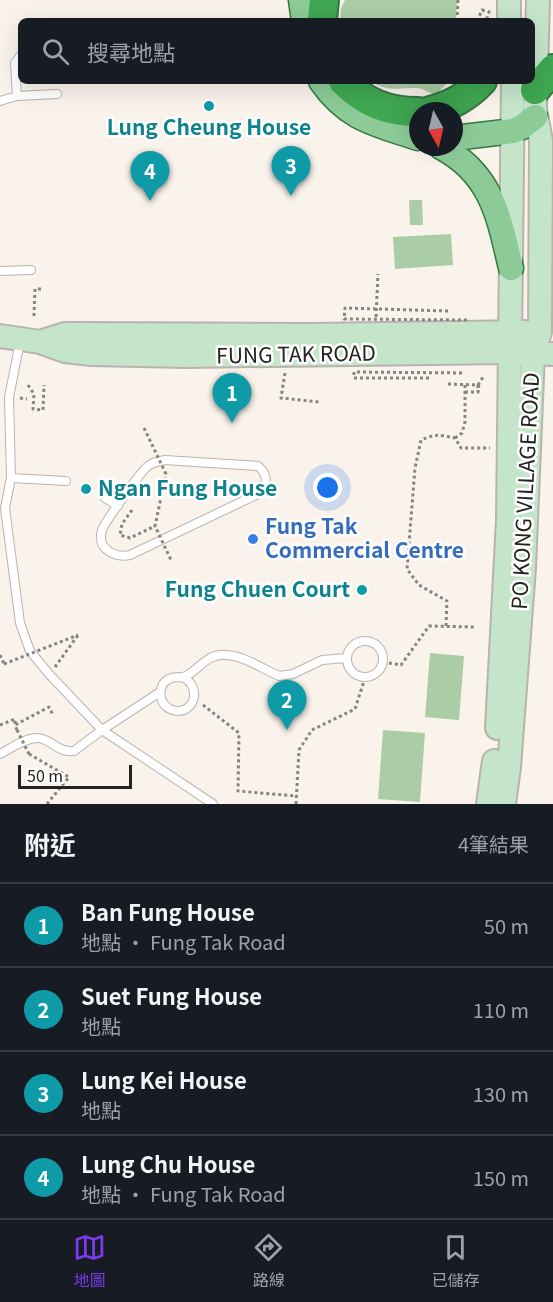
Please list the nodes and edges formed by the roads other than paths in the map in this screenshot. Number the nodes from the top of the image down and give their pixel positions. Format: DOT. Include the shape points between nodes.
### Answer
graph roads {
  1 [pos="301,0"];
  2 [pos="324,0"];
  3 [pos="509,0"];
  4 [pos="538,0"];
  5 [pos="304,18"];
  6 [pos="322,18"];
  7 [pos="509,18"];
  8 [pos="18,59"];
  9 [pos="535,67"];
  10 [pos="323,84"];
  11 [pos="346,84"];
  12 [pos="479,84"];
  13 [pos="534,89"];
  14 [pos="57,94"];
  15 [pos="17,96"];
  16 [pos="0,100"];
  17 [pos="456,102"];
  18 [pos="409,124"];
  19 [pos="409,130"];
  20 [pos="513,131"];
  21 [pos="463,137"];
  22 [pos="454,156"];
  23 [pos="511,268"];
  24 [pos="30,270"];
  25 [pos="0,271"];
  26 [pos="20,339"];
  27 [pos="510,342"];
  28 [pos="545,343"];
  29 [pos="11,478"];
  30 [pos="66,481"];
  31 [pos="105,498"];
  32 [pos="118,506"];
  33 [pos="2,507"];
  34 [pos="346,657"];
  35 [pos="183,677"];
  36 [pos="160,692"];
  37 [pos="102,730"];
  38 [pos="0,754"];
  39 [pos="213,804"];
  40 [pos="488,804"];
  41 [pos="504,804"];
  1 -- 5 [label="main road"];
  2 -- 6 [label="highway"];
  3 -- 7 [label="main road"];
  4 -- 9 [label="main road, PO KONG VILLAGE ROAD"];
  8 -- 15 [label="lane"];
  10 -- 19 [label="main road" via="337,102 359,117 384,128"];
  11 -- 18 [label="highway" via="361,97 393,111"];
  12 -- 17 [label="highway"];
  13 -- 20 [label="main road, PO KONG VILLAGE ROAD"];
  13 -- 20 [label="main road" via="522,127"];
  13 -- 28 [label="main road, PO KONG VILLAGE ROAD" via="542,141"];
  14 -- 15 [label="lane"];
  15 -- 16 [label="lane"];
  20 -- 21 [label="main road"];
  20 -- 23 [label="main road, PO KONG VILLAGE ROAD"];
  22 -- 23 [label="main road" via="468,166 488,191"];
  23 -- 27 [label="main road, PO KONG VILLAGE ROAD"];
  24 -- 25 [label="lane"];
  26 -- 27 [label="main road, FUNG TAK ROAD" via="65,351 185,356"];
  26 -- 29 [label="lane" via="9,397"];
  27 -- 28 [label="main road, FUNG TAK ROAD"];
  27 -- 40 [label="main road, PO KONG VILLAGE ROAD" via="507,544 496,747"];
  28 -- 41 [label="main road, PO KONG VILLAGE ROAD"];
  29 -- 30 [label="lane"];
  29 -- 33 [label="lane"];
  31 -- 32 [label="lane"];
  32 -- 32 [label="lane" via="143,470 157,461 251,465 263,470 266,477 258,494 122,557 108,551 101,537"];
  33 -- 37 [label="lane" via="20,623 30,651"];
  34 -- 34 [label="lane" via="349,669 364,678 379,671 383,662 378,645 367,641 356,643"];
  34 -- 35 [label="lane" via="322,660 279,676 227,654 211,657"];
  35 -- 36 [label="lane" via="168,679"];
  35 -- 36 [label="lane" via="194,688 194,698 184,710 164,705"];
  36 -- 37 [label="lane"];
  37 -- 38 [label="lane" via="74,751 60,750 38,738"];
  37 -- 39 [label="lane"];
}
